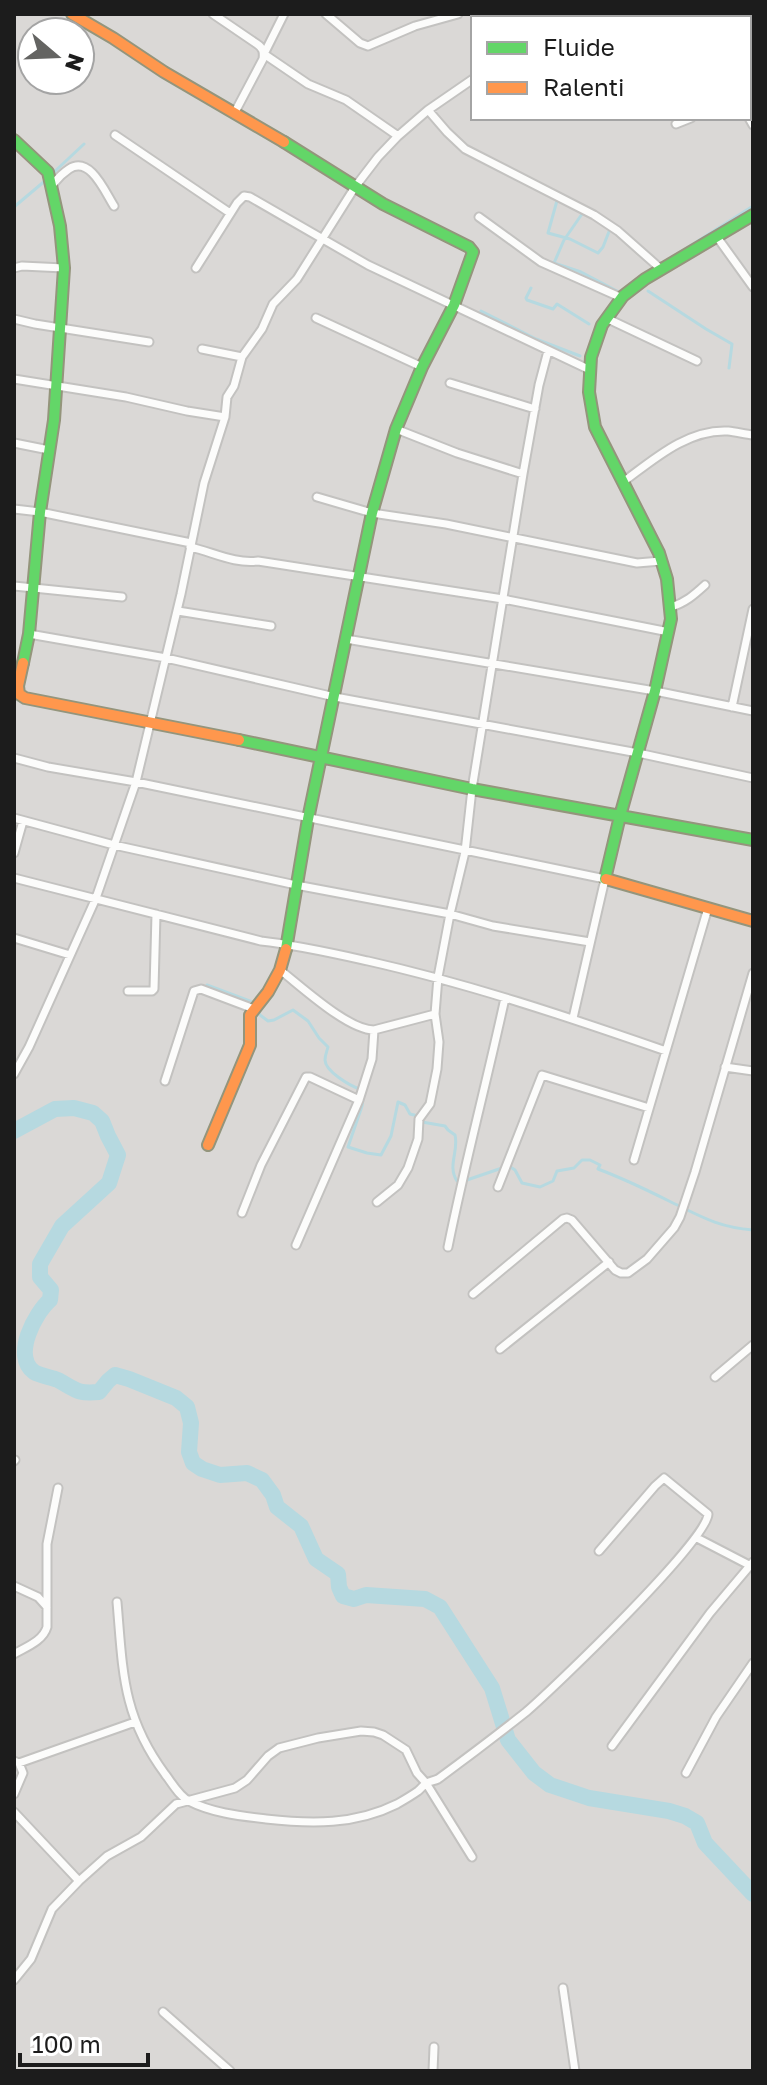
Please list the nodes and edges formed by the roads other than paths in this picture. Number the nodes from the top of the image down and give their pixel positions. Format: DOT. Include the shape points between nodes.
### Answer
graph roads {
  1 [pos="72,14"];
  2 [pos="213,14"];
  3 [pos="284,14"];
  4 [pos="326,14"];
  5 [pos="458,14"];
  6 [pos="264,54"];
  7 [pos="471,80"];
  8 [pos="428,110"];
  9 [pos="235,112"];
  10 [pos="686,120"];
  11 [pos="676,124"];
  12 [pos="115,135"];
  13 [pos="398,136"];
  14 [pos="16,145"];
  15 [pos="50,183"];
  16 [pos="355,187"];
  17 [pos="114,206"];
  18 [pos="230,213"];
  19 [pos="753,215"];
  20 [pos="479,217"];
  21 [pos="717,237"];
  22 [pos="324,239"];
  23 [pos="14,268"];
  24 [pos="64,268"];
  25 [pos="196,268"];
  26 [pos="662,270"];
  27 [pos="753,287"];
  28 [pos="622,298"];
  29 [pos="454,305"];
  30 [pos="316,318"];
  31 [pos="606,318"];
  32 [pos="14,319"];
  33 [pos="61,327"];
  34 [pos="149,342"];
  35 [pos="202,349"];
  36 [pos="548,351"];
  37 [pos="242,357"];
  38 [pos="697,361"];
  39 [pos="422,367"];
  40 [pos="588,369"];
  41 [pos="14,379"];
  42 [pos="450,383"];
  43 [pos="57,386"];
  44 [pos="535,409"];
  45 [pos="225,417"];
  46 [pos="396,429"];
  47 [pos="753,435"];
  48 [pos="14,443"];
  49 [pos="49,450"];
  50 [pos="523,474"];
  51 [pos="623,482"];
  52 [pos="317,497"];
  53 [pos="14,509"];
  54 [pos="40,512"];
  55 [pos="372,513"];
  56 [pos="513,538"];
  57 [pos="190,545"];
  58 [pos="661,561"];
  59 [pos="359,578"];
  60 [pos="705,585"];
  61 [pos="14,586"];
  62 [pos="33,587"];
  63 [pos="122,597"];
  64 [pos="503,599"];
  65 [pos="671,607"];
  66 [pos="753,609"];
  67 [pos="178,611"];
  68 [pos="271,626"];
  69 [pos="669,632"];
  70 [pos="29,634"];
  71 [pos="346,639"];
  72 [pos="166,658"];
  73 [pos="493,664"];
  74 [pos="18,665"];
  75 [pos="655,691"];
  76 [pos="335,697"];
  77 [pos="732,707"];
  78 [pos="753,711"];
  79 [pos="151,723"];
  80 [pos="483,725"];
  81 [pos="638,753"];
  82 [pos="321,756"];
  83 [pos="14,758"];
  84 [pos="753,778"];
  85 [pos="136,782"];
  86 [pos="472,789"];
  87 [pos="620,816"];
  88 [pos="14,818"];
  89 [pos="308,819"];
  90 [pos="23,821"];
  91 [pos="753,840"];
  92 [pos="114,845"];
  93 [pos="465,852"];
  94 [pos="14,853"];
  95 [pos="14,878"];
  96 [pos="605,879"];
  97 [pos="296,885"];
  98 [pos="96,898"];
  99 [pos="708,908"];
  100 [pos="156,914"];
  101 [pos="450,914"];
  102 [pos="753,921"];
  103 [pos="14,938"];
  104 [pos="590,942"];
  105 [pos="288,943"];
  106 [pos="70,955"];
  107 [pos="280,970"];
  108 [pos="753,973"];
  109 [pos="438,977"];
  110 [pos="751,989"];
  111 [pos="128,991"];
  112 [pos="505,998"];
  113 [pos="254,1009"];
  114 [pos="435,1014"];
  115 [pos="573,1018"];
  116 [pos="374,1030"];
  117 [pos="666,1051"];
  118 [pos="725,1067"];
  119 [pos="753,1071"];
  120 [pos="14,1074"];
  121 [pos="165,1081"];
  122 [pos="359,1100"];
  123 [pos="649,1108"];
  124 [pos="208,1145"];
  125 [pos="634,1160"];
  126 [pos="498,1187"];
  127 [pos="377,1202"];
  128 [pos="242,1213"];
  129 [pos="296,1245"];
  130 [pos="448,1247"];
  131 [pos="609,1262"];
  132 [pos="473,1294"];
  133 [pos="753,1345"];
  134 [pos="500,1349"];
  135 [pos="715,1377"];
  136 [pos="58,1488"];
  137 [pos="697,1538"];
  138 [pos="599,1551"];
  139 [pos="752,1565"];
  140 [pos="14,1586"];
  141 [pos="117,1602"];
  142 [pos="47,1607"];
  143 [pos="14,1654"];
  144 [pos="753,1663"];
  145 [pos="135,1722"];
  146 [pos="612,1746"];
  147 [pos="16,1762"];
  148 [pos="686,1773"];
  149 [pos="426,1783"];
  150 [pos="14,1794"];
  151 [pos="187,1800"];
  152 [pos="14,1812"];
  153 [pos="472,1857"];
  154 [pos="79,1881"];
  155 [pos="14,1980"];
  156 [pos="563,1988"];
  157 [pos="163,2012"];
  158 [pos="434,2047"];
  159 [pos="230,2071"];
  160 [pos="433,2071"];
  161 [pos="575,2071"];
  1 -- 9 [label="street"];
  2 -- 6 [label="street"];
  3 -- 6 [label="street"];
  4 -- 5 [label="street" via="368,46"];
  6 -- 9 [label="street"];
  6 -- 13 [label="street"];
  7 -- 8 [label="street"];
  8 -- 13 [label="street"];
  8 -- 26 [label="street" via="465,149 594,215"];
  9 -- 16 [label="street"];
  10 -- 11 [label="street"];
  12 -- 18 [label="street"];
  13 -- 16 [label="street"];
  14 -- 15 [label="street" via="48,172"];
  15 -- 17 [label="street" via="69,168 85,167"];
  15 -- 24 [label="street"];
  16 -- 22 [label="street"];
  16 -- 29 [label="street" via="472,249"];
  18 -- 22 [label="street" via="244,196 250,197"];
  18 -- 25 [label="street"];
  19 -- 21 [label="street"];
  20 -- 28 [label="street" via="541,262"];
  21 -- 26 [label="street"];
  21 -- 27 [label="street"];
  22 -- 29 [label="street"];
  22 -- 37 [label="street" via="273,304"];
  23 -- 24 [label="street"];
  24 -- 33 [label="street"];
  26 -- 28 [label="street"];
  28 -- 31 [label="street"];
  29 -- 36 [label="street"];
  29 -- 39 [label="street"];
  30 -- 39 [label="street"];
  31 -- 38 [label="street"];
  31 -- 40 [label="street"];
  32 -- 33 [label="street"];
  33 -- 34 [label="street"];
  33 -- 43 [label="street"];
  35 -- 37 [label="street"];
  36 -- 40 [label="street"];
  36 -- 44 [label="street"];
  37 -- 45 [label="street"];
  39 -- 46 [label="street"];
  40 -- 51 [label="street" via="595,427"];
  41 -- 43 [label="street"];
  42 -- 44 [label="street"];
  43 -- 45 [label="street"];
  43 -- 49 [label="street"];
  44 -- 50 [label="street"];
  45 -- 57 [label="street"];
  46 -- 50 [label="street"];
  46 -- 55 [label="street"];
  47 -- 51 [label="street" via="700,434"];
  48 -- 49 [label="street"];
  49 -- 54 [label="street"];
  50 -- 56 [label="street"];
  51 -- 58 [label="street"];
  52 -- 55 [label="street"];
  53 -- 54 [label="street"];
  54 -- 57 [label="street"];
  54 -- 62 [label="street"];
  55 -- 56 [label="street"];
  55 -- 59 [label="street"];
  56 -- 58 [label="street" via="637,563"];
  56 -- 64 [label="street"];
  57 -- 59 [label="street" via="224,558"];
  57 -- 67 [label="street"];
  58 -- 65 [label="street"];
  59 -- 64 [label="street"];
  59 -- 71 [label="street"];
  60 -- 65 [label="street"];
  61 -- 62 [label="street"];
  62 -- 63 [label="street"];
  62 -- 70 [label="street"];
  64 -- 69 [label="street"];
  64 -- 73 [label="street"];
  65 -- 69 [label="street"];
  66 -- 77 [label="street"];
  67 -- 68 [label="street"];
  67 -- 72 [label="street"];
  69 -- 75 [label="street"];
  70 -- 72 [label="street"];
  70 -- 74 [label="street"];
  71 -- 73 [label="street"];
  71 -- 76 [label="street"];
  72 -- 76 [label="street"];
  72 -- 79 [label="street"];
  73 -- 75 [label="street"];
  73 -- 80 [label="street"];
  74 -- 79 [label="street" via="19,694 25,698"];
  75 -- 77 [label="street"];
  75 -- 81 [label="street"];
  76 -- 80 [label="street"];
  76 -- 82 [label="street"];
  77 -- 78 [label="street"];
  79 -- 82 [label="street"];
  79 -- 85 [label="street"];
  80 -- 81 [label="street"];
  80 -- 86 [label="street"];
  81 -- 84 [label="street"];
  81 -- 87 [label="street"];
  82 -- 86 [label="street"];
  82 -- 89 [label="street"];
  83 -- 85 [label="street"];
  85 -- 89 [label="street"];
  85 -- 92 [label="street"];
  86 -- 87 [label="street"];
  86 -- 93 [label="street"];
  87 -- 91 [label="street"];
  87 -- 96 [label="street"];
  88 -- 90 [label="street"];
  89 -- 93 [label="street"];
  89 -- 97 [label="street"];
  90 -- 92 [label="street"];
  90 -- 94 [label="street"];
  92 -- 97 [label="street"];
  92 -- 98 [label="street"];
  93 -- 96 [label="street"];
  93 -- 101 [label="street"];
  95 -- 98 [label="street"];
  96 -- 99 [label="street"];
  96 -- 104 [label="street"];
  97 -- 101 [label="street"];
  97 -- 105 [label="street"];
  98 -- 100 [label="street"];
  98 -- 106 [label="street"];
  99 -- 102 [label="street"];
  99 -- 117 [label="street"];
  100 -- 105 [label="street"];
  100 -- 111 [label="street" via="154,989"];
  101 -- 104 [label="street"];
  101 -- 109 [label="street"];
  103 -- 106 [label="street"];
  104 -- 115 [label="street"];
  105 -- 107 [label="street"];
  105 -- 109 [label="street"];
  106 -- 120 [label="street"];
  107 -- 113 [label="street"];
  107 -- 116 [label="street" via="345,1020"];
  108 -- 110 [label="street"];
  109 -- 112 [label="street"];
  109 -- 114 [label="street"];
  110 -- 118 [label="street"];
  112 -- 115 [label="street"];
  112 -- 130 [label="street"];
  113 -- 121 [label="street" via="194,991"];
  113 -- 124 [label="street" via="250,1045"];
  114 -- 116 [label="street"];
  114 -- 127 [label="street" via="439,1042 430,1104 419,1119 408,1168 398,1185"];
  115 -- 117 [label="street"];
  116 -- 122 [label="street" via="372,1059"];
  117 -- 123 [label="street"];
  118 -- 119 [label="street"];
  118 -- 131 [label="street" via="674,1228 628,1273"];
  122 -- 128 [label="street" via="306,1077"];
  122 -- 129 [label="street"];
  123 -- 125 [label="street"];
  123 -- 126 [label="street" via="542,1075"];
  131 -- 132 [label="street" via="567,1218"];
  131 -- 134 [label="street"];
  133 -- 135 [label="street"];
  136 -- 142 [label="street" via="47,1544"];
  137 -- 138 [label="street" via="708,1514 664,1478"];
  137 -- 139 [label="street"];
  137 -- 149 [label="street" via="544,1695"];
  139 -- 146 [label="street"];
  140 -- 142 [label="street"];
  141 -- 145 [label="street" via="124,1681"];
  142 -- 143 [label="street" via="45,1634"];
  144 -- 148 [label="street"];
  145 -- 147 [label="street"];
  145 -- 151 [label="street" via="159,1767"];
  147 -- 150 [label="street" via="23,1773"];
  149 -- 151 [label="street" via="380,1812 327,1823 233,1814"];
  149 -- 151 [label="street" via="406,1750 383,1735 361,1731 288,1745 268,1756 235,1788"];
  149 -- 153 [label="street"];
  151 -- 154 [label="street"];
  152 -- 154 [label="street"];
  154 -- 155 [label="street" via="52,1909 31,1959"];
  156 -- 161 [label="street"];
  157 -- 159 [label="street"];
  158 -- 160 [label="street"];
}
